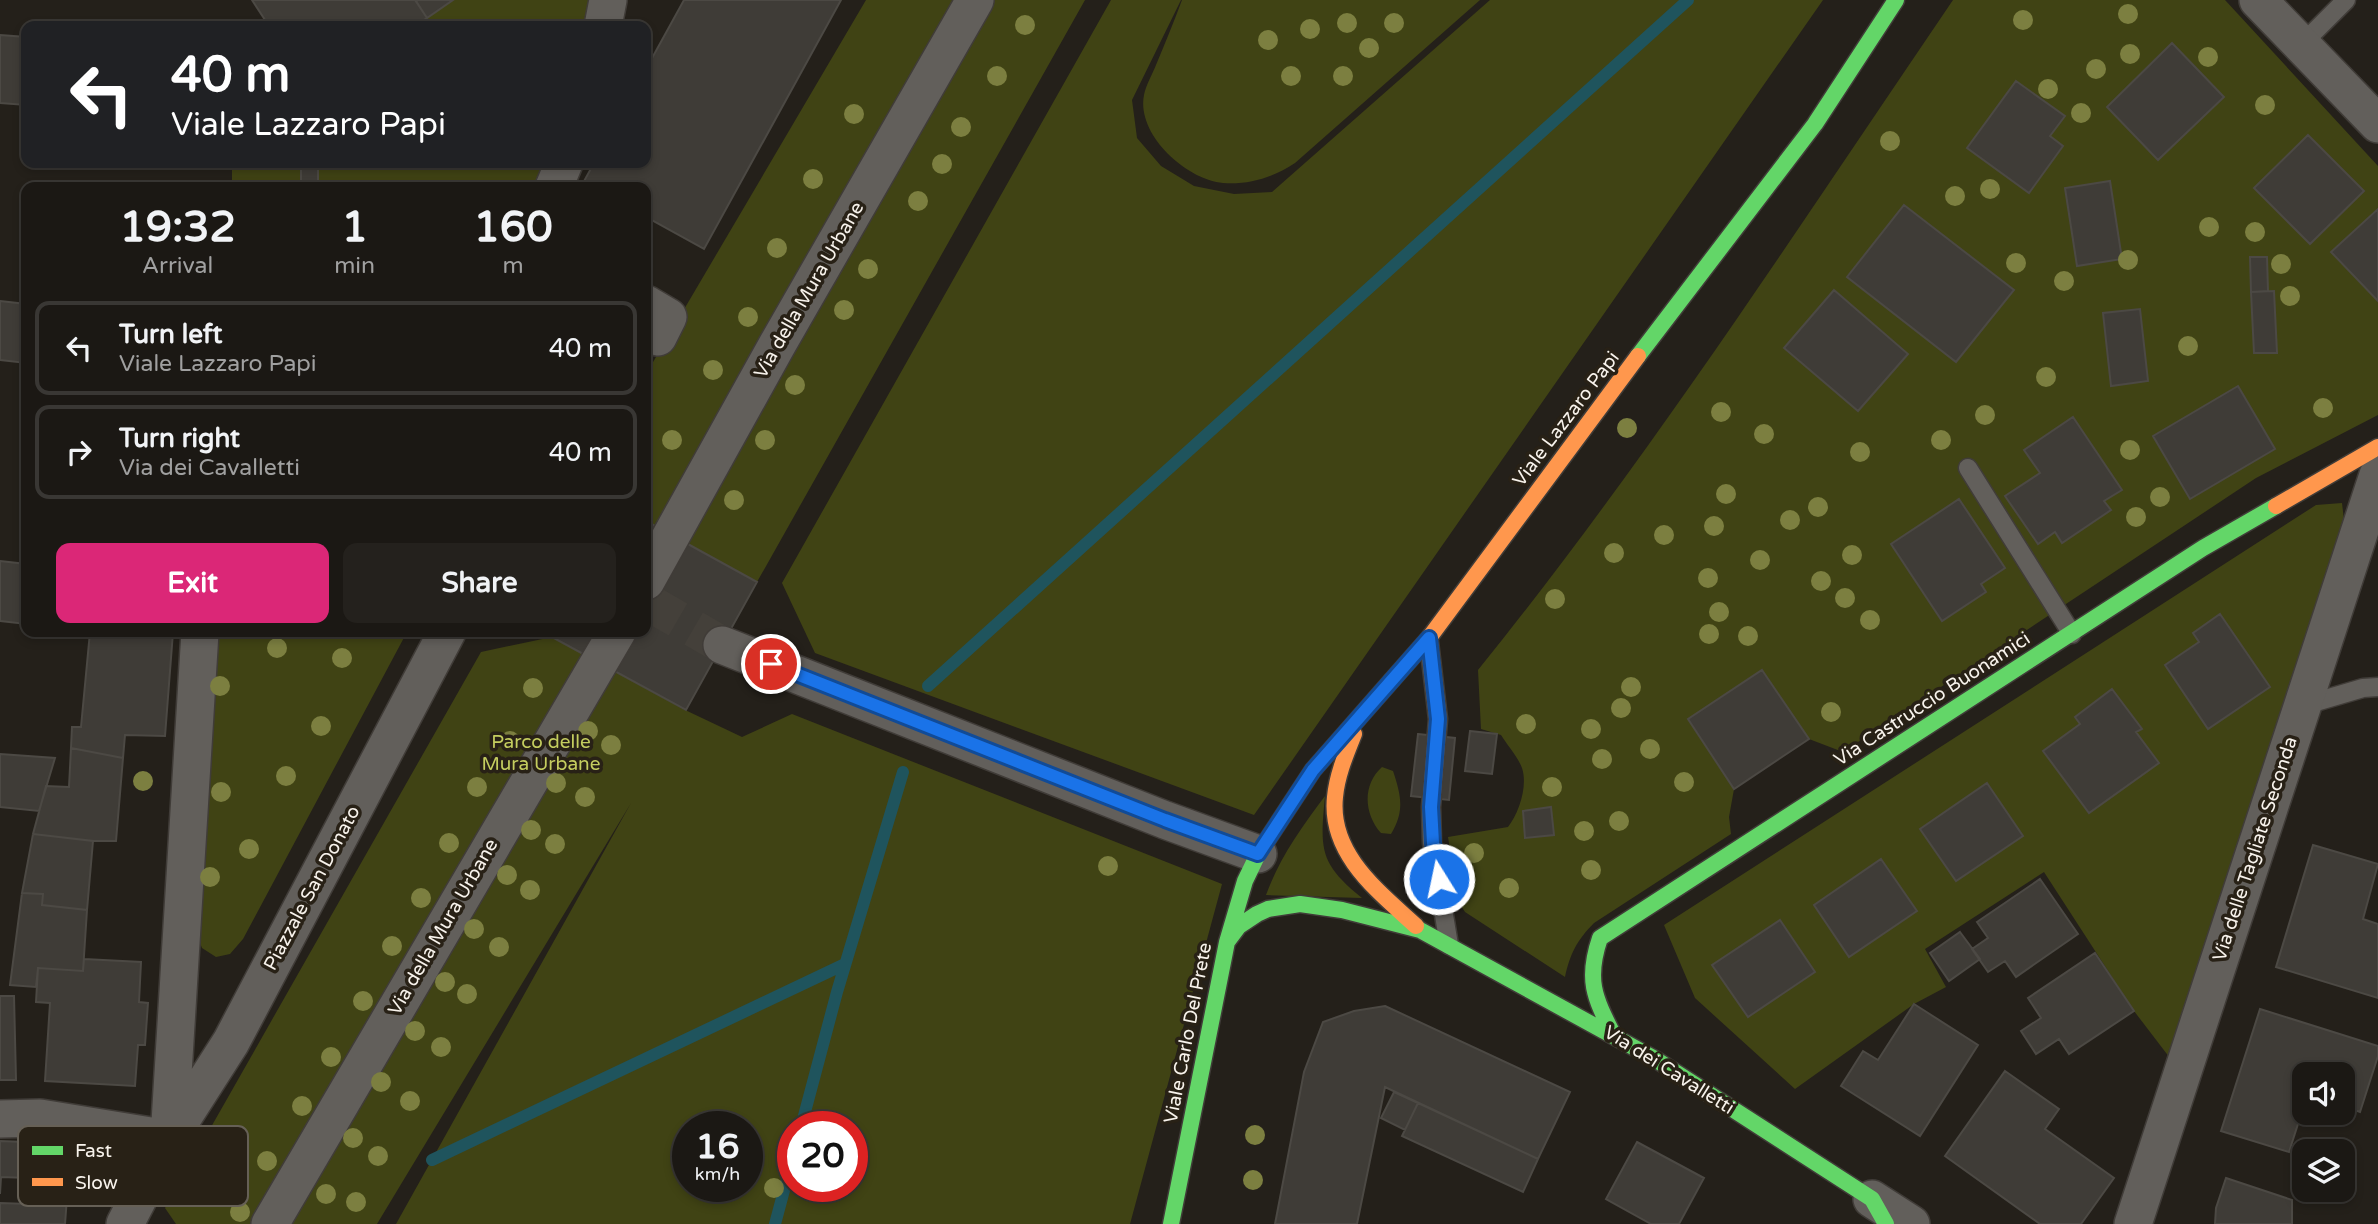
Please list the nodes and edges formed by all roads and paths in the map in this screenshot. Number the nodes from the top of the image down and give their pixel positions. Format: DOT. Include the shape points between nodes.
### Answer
graph roads {
  1 [pos="608,0"];
  2 [pos="975,0"];
  3 [pos="1896,0"];
  4 [pos="2258,0"];
  5 [pos="2346,0"];
  6 [pos="604,21"];
  7 [pos="2301,45"];
  8 [pos="2378,124"];
  9 [pos="2378,447"];
  10 [pos="1968,468"];
  11 [pos="2378,475"];
  12 [pos="651,572"];
  13 [pos="2072,634"];
  14 [pos="200,637"];
  15 [pos="444,637"];
  16 [pos="614,637"];
  17 [pos="1429,638"];
  18 [pos="722,645"];
  19 [pos="2378,687"];
  20 [pos="2302,706"];
  21 [pos="1365,712"];
  22 [pos="1258,854"];
  23 [pos="1420,930"];
  24 [pos="1227,942"];
  25 [pos="1449,945"];
  26 [pos="1613,1034"];
  27 [pos="0,1119"];
  28 [pos="89,1126"];
  29 [pos="170,1126"];
  30 [pos="177,1126"];
  31 [pos="134,1206"];
  32 [pos="1879,1211"];
  33 [pos="125,1224"];
  34 [pos="270,1224"];
  35 [pos="1171,1224"];
  36 [pos="1911,1224"];
  37 [pos="2133,1224"];
  1 -- 6 [label="street"];
  2 -- 12 [label="street, Via della Mura Urbane"];
  3 -- 17 [label="main road, Viale Lazzaro Papi" via="1815,124"];
  4 -- 7 [label="street"];
  5 -- 7 [label="lane"];
  7 -- 8 [label="street"];
  9 -- 13 [label="main road, Via Castruccio Buonamici" via="2255,517"];
  10 -- 13 [label="lane"];
  11 -- 20 [label="street, Via delle Tagliate Seconda"];
  13 -- 26 [label="main road, Via Castruccio Buonamici" via="1600,938 1591,961 1592,992"];
  14 -- 29 [label="street, Piazzale San Donato"];
  15 -- 30 [label="street, Piazzale San Donato" via="231,1042"];
  16 -- 34 [label="street, Via della Mura Urbane"];
  17 -- 21 [label="main road, Viale Lazzaro Papi"];
  17 -- 25 [label="lane" via="1438,719 1433,843"];
  18 -- 22 [label="street"];
  19 -- 20 [label="lane"];
  20 -- 37 [label="street, Via delle Tagliate Seconda"];
  21 -- 22 [label="main road, Viale Lazzaro Papi" via="1313,770"];
  21 -- 23 [label="main road" via="1342,761 1334,799 1335,826 1360,872"];
  22 -- 24 [label="main road, Viale Carlo Del Prete"];
  23 -- 24 [label="main road" via="1300,904 1257,914 1239,926"];
  23 -- 25 [label="main road, Via dei Cavalletti"];
  24 -- 35 [label="main road, Viale Carlo Del Prete"];
  25 -- 26 [label="main road, Via dei Cavalletti"];
  26 -- 32 [label="main road, Via dei Cavalletti"];
  27 -- 28 [label="street" via="40,1118"];
  31 -- 33 [label="street, Piazzale San Donato"];
  32 -- 36 [label="street, Via dei Cavalletti"];
}
